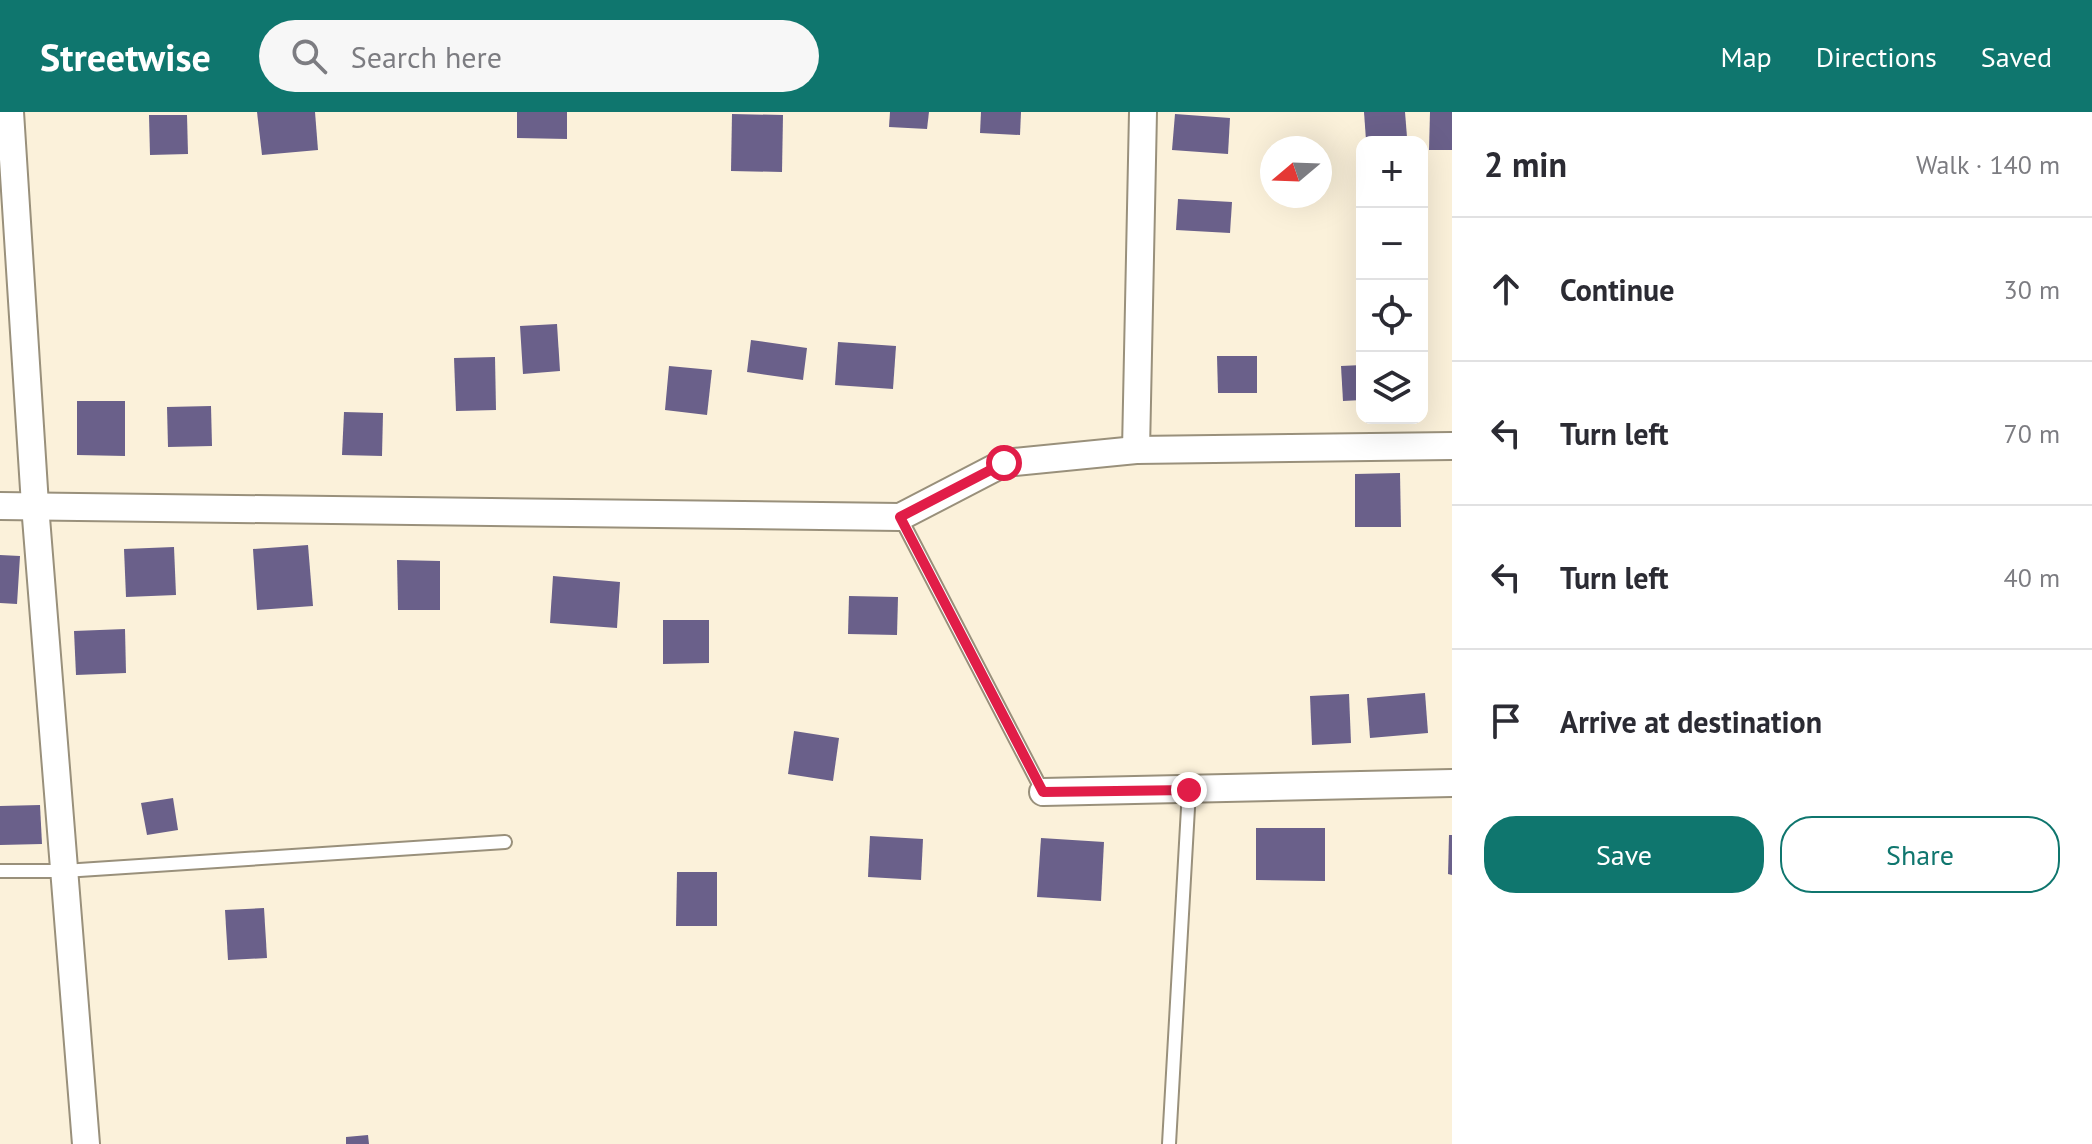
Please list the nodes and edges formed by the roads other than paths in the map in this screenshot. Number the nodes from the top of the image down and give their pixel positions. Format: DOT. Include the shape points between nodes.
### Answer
graph roads {
  1 [pos="10,112"];
  2 [pos="1143,112"];
  3 [pos="1452,446"];
  4 [pos="1136,450"];
  5 [pos="35,505"];
  6 [pos="0,506"];
  7 [pos="900,517"];
  8 [pos="1452,783"];
  9 [pos="1189,790"];
  10 [pos="1043,792"];
  11 [pos="505,842"];
  12 [pos="0,871"];
  13 [pos="64,871"];
  14 [pos="86,1144"];
  15 [pos="1169,1144"];
  1 -- 5 [label="street"];
  2 -- 4 [label="street"];
  3 -- 4 [label="street"];
  4 -- 7 [label="street" via="1004,463"];
  5 -- 6 [label="street"];
  5 -- 7 [label="street"];
  5 -- 13 [label="street"];
  7 -- 10 [label="lane"];
  8 -- 9 [label="street"];
  9 -- 10 [label="street"];
  9 -- 15 [label="lane"];
  11 -- 13 [label="lane"];
  12 -- 13 [label="lane"];
  13 -- 14 [label="street"];
}
